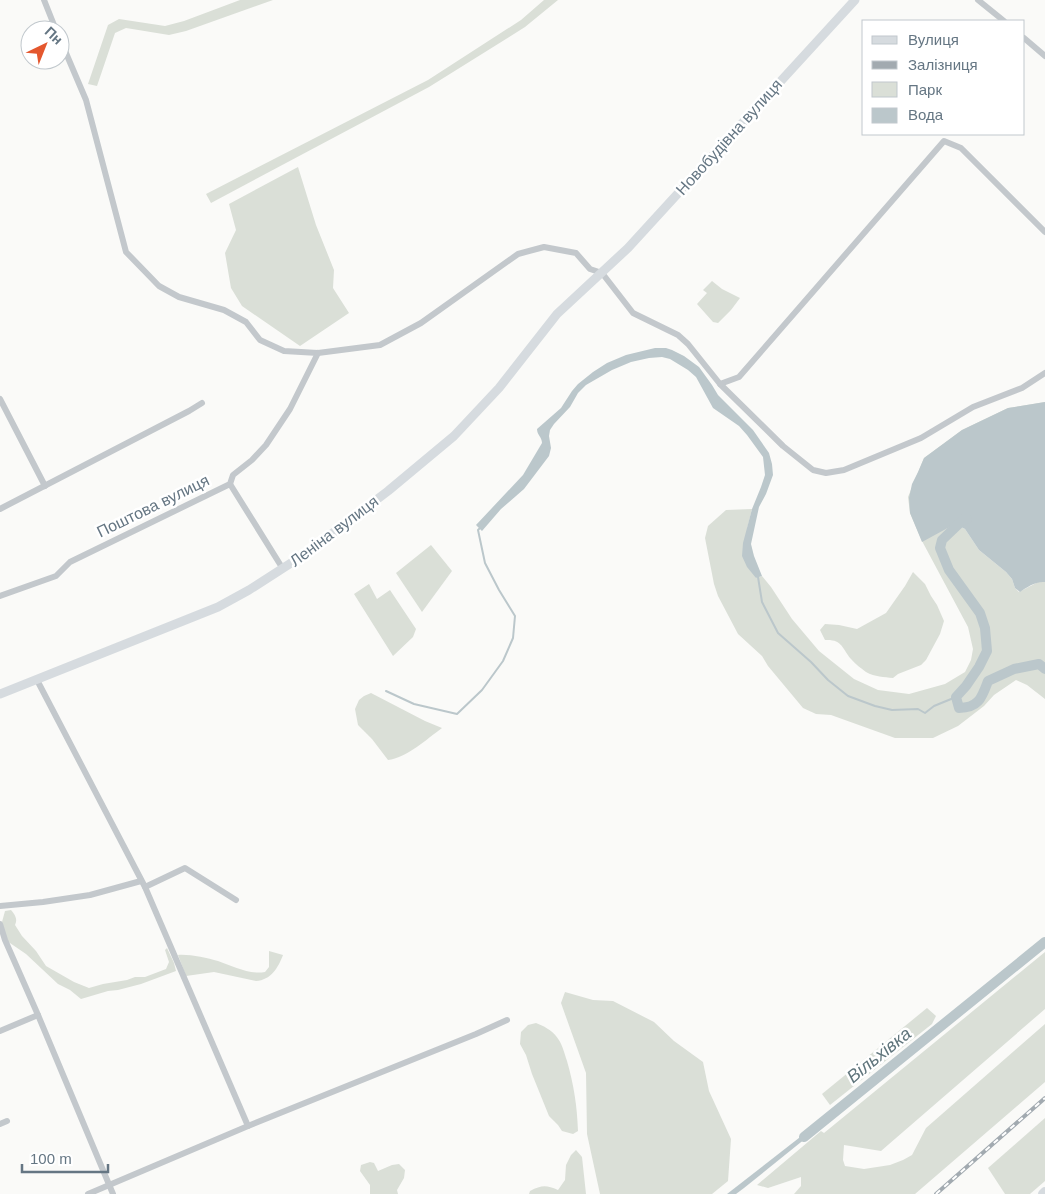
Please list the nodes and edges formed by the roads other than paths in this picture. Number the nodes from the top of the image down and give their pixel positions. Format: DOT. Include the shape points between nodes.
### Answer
graph roads {
  1 [pos="44,0"];
  2 [pos="855,0"];
  3 [pos="978,0"];
  4 [pos="52,20"];
  5 [pos="1003,20"];
  6 [pos="1025,39"];
  7 [pos="1045,56"];
  8 [pos="70,62"];
  9 [pos="1045,232"];
  10 [pos="602,272"];
  11 [pos="318,353"];
  12 [pos="1045,373"];
  13 [pos="720,384"];
  14 [pos="0,399"];
  15 [pos="202,402"];
  16 [pos="230,484"];
  17 [pos="45,486"];
  18 [pos="0,509"];
  19 [pos="283,569"];
  20 [pos="0,596"];
  21 [pos="37,680"];
  22 [pos="0,694"];
  23 [pos="141,881"];
  24 [pos="144,888"];
  25 [pos="236,900"];
  26 [pos="0,906"];
  27 [pos="0,924"];
  28 [pos="38,1015"];
  29 [pos="507,1020"];
  30 [pos="0,1031"];
  31 [pos="7,1121"];
  32 [pos="0,1124"];
  33 [pos="248,1126"];
  34 [pos="109,1185"];
  35 [pos="88,1194"];
  36 [pos="113,1194"];
  1 -- 4 [label="street"];
  2 -- 10 [label="street, Новобудівна вулиця"];
  3 -- 5 [label="street"];
  6 -- 7 [label="street"];
  8 -- 11 [label="street" via="86,100 126,252 159,286 178,297 224,310 246,322 260,340 284,351"];
  9 -- 13 [label="street" via="961,148 944,141 739,377"];
  10 -- 11 [label="street" via="590,269 576,253 544,247 518,254 421,324 380,345"];
  10 -- 13 [label="street" via="633,313 678,335"];
  10 -- 19 [label="street, Леніна вулиця" via="558,314 499,388 454,436 388,491"];
  11 -- 16 [label="street, Поштова вулиця" via="290,409 266,445 233,475"];
  12 -- 13 [label="street" via="1022,388 973,408 921,438 844,470 826,473 813,470 783,446"];
  14 -- 17 [label="street"];
  15 -- 17 [label="street"];
  16 -- 19 [label="street"];
  16 -- 20 [label="street, Поштова вулиця" via="70,562 56,576"];
  17 -- 18 [label="street"];
  19 -- 21 [label="street, Леніна вулиця" via="218,606"];
  21 -- 22 [label="street, Леніна вулиця"];
  21 -- 23 [label="street"];
  23 -- 24 [label="street"];
  23 -- 26 [label="street" via="90,895"];
  24 -- 25 [label="street" via="185,868"];
  24 -- 33 [label="street"];
  27 -- 28 [label="street"];
  28 -- 30 [label="street"];
  28 -- 34 [label="street"];
  29 -- 33 [label="street"];
  31 -- 32 [label="street"];
  33 -- 34 [label="street"];
  34 -- 35 [label="street"];
  34 -- 36 [label="street"];
}
